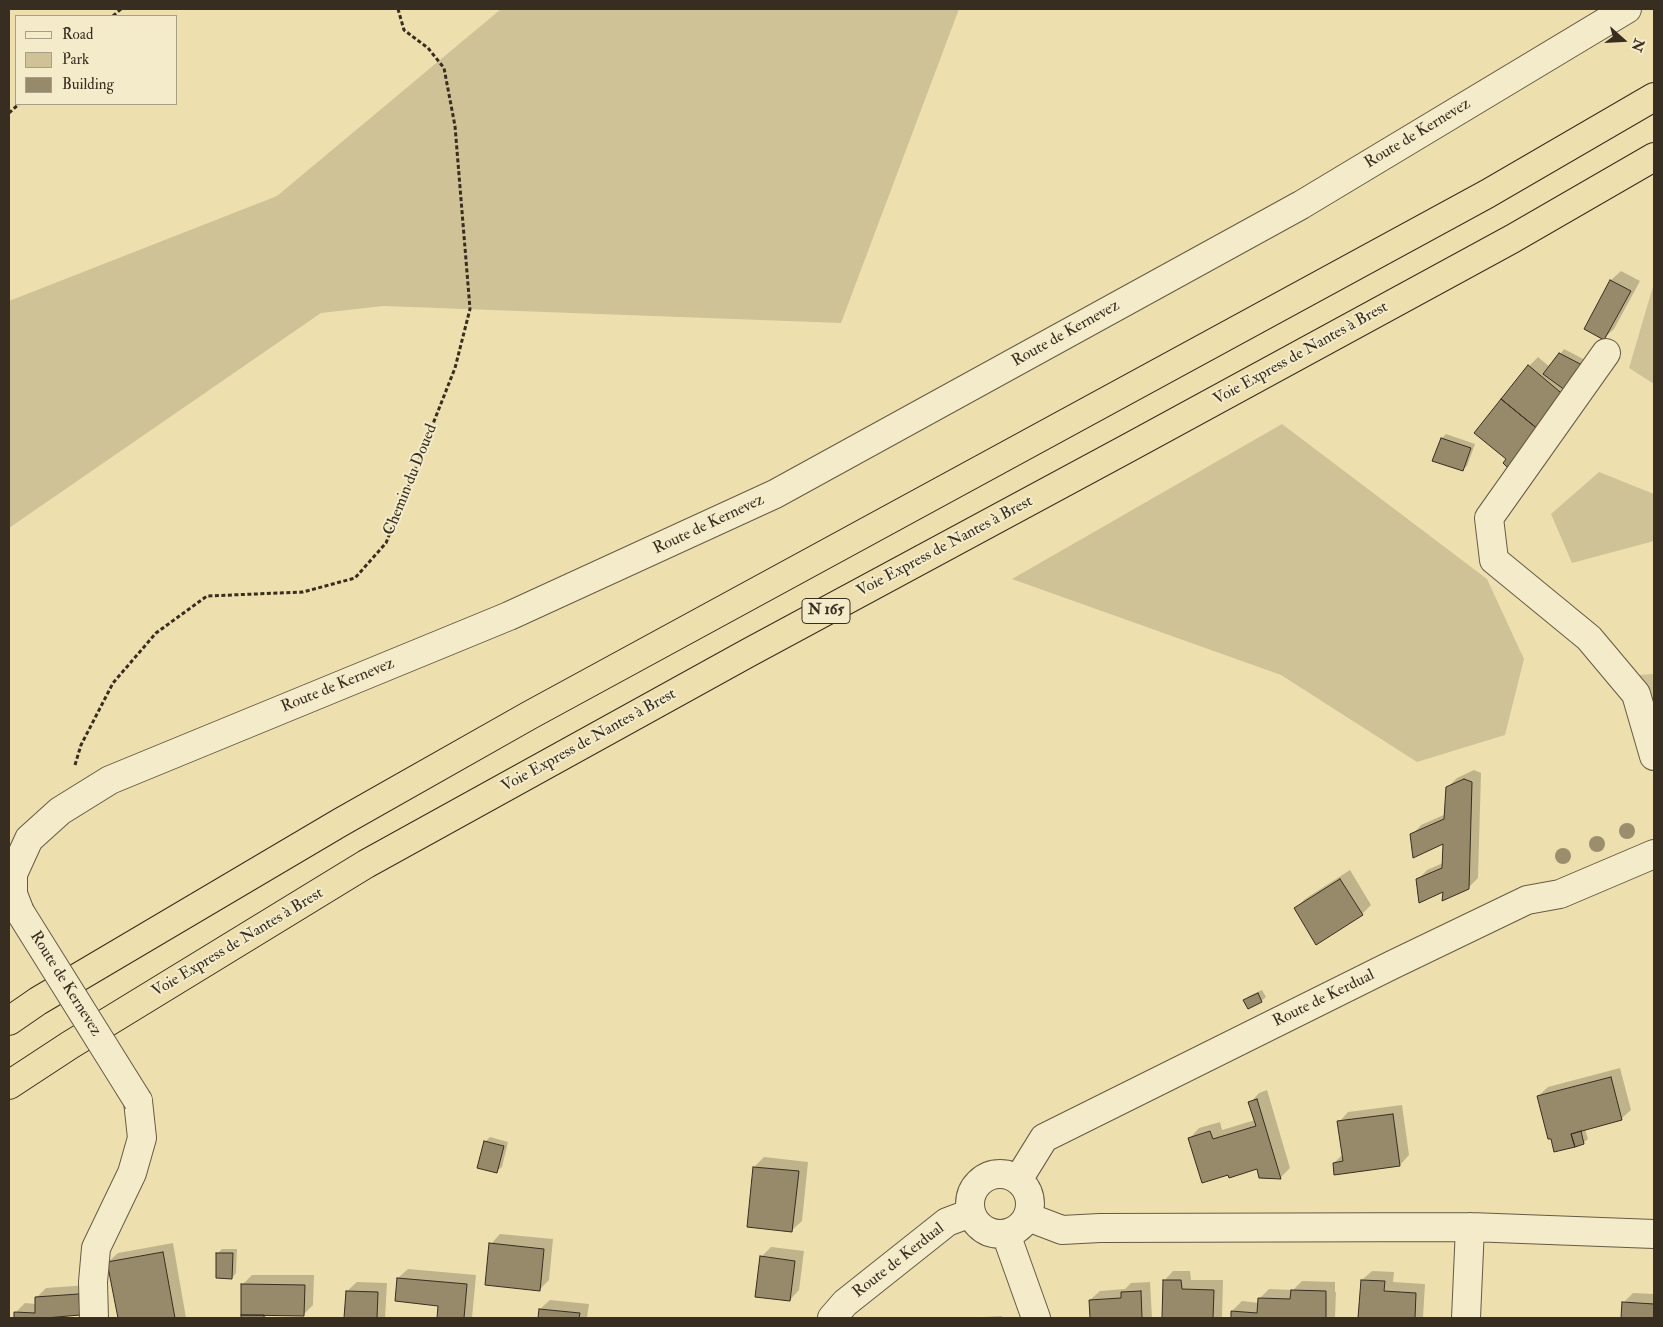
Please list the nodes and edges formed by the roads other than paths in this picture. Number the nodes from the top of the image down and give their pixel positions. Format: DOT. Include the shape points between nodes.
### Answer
graph roads {
  1 [pos="1626,9"];
  2 [pos="1654,98"];
  3 [pos="1654,157"];
  4 [pos="1606,353"];
  5 [pos="1654,756"];
  6 [pos="1654,854"];
  7 [pos="9,1021"];
  8 [pos="9,1085"];
  9 [pos="1018,1180"];
  10 [pos="972,1213"];
  11 [pos="1028,1217"];
  12 [pos="1470,1227"];
  13 [pos="1006,1234"];
  14 [pos="1654,1234"];
  15 [pos="94,1318"];
  16 [pos="832,1318"];
  17 [pos="1036,1318"];
  18 [pos="1466,1318"];
  1 -- 15 [label="street, Route de Kernevez, bridge" via="1301,205 775,494 508,616 110,780 60,811 29,839 13,874 13,894 20,912 138,1101 142,1138 132,1173 96,1248"];
  2 -- 7 [label="highway" via="1487,194 530,715 340,822"];
  3 -- 8 [label="highway, Voie Express de Nantes à Brest / N 165" via="1503,243 366,864"];
  4 -- 5 [label="street" via="1489,518 1494,560 1589,638 1636,694"];
  6 -- 9 [label="street, Route de Kerdual" via="1560,894 1527,900 1044,1138"];
  9 -- 10 [label="street" via="1001,1174 983,1180 972,1194"];
  9 -- 11 [label="street" via="1029,1196 1031,1207"];
  10 -- 13 [label="street" via="981,1228"];
  10 -- 16 [label="street, Route de Kerdual" via="948,1222 844,1304"];
  11 -- 12 [label="street" via="1062,1230"];
  11 -- 13 [label="street" via="1023,1225"];
  12 -- 14 [label="street"];
  12 -- 18 [label="street"];
  13 -- 17 [label="street"];
}
